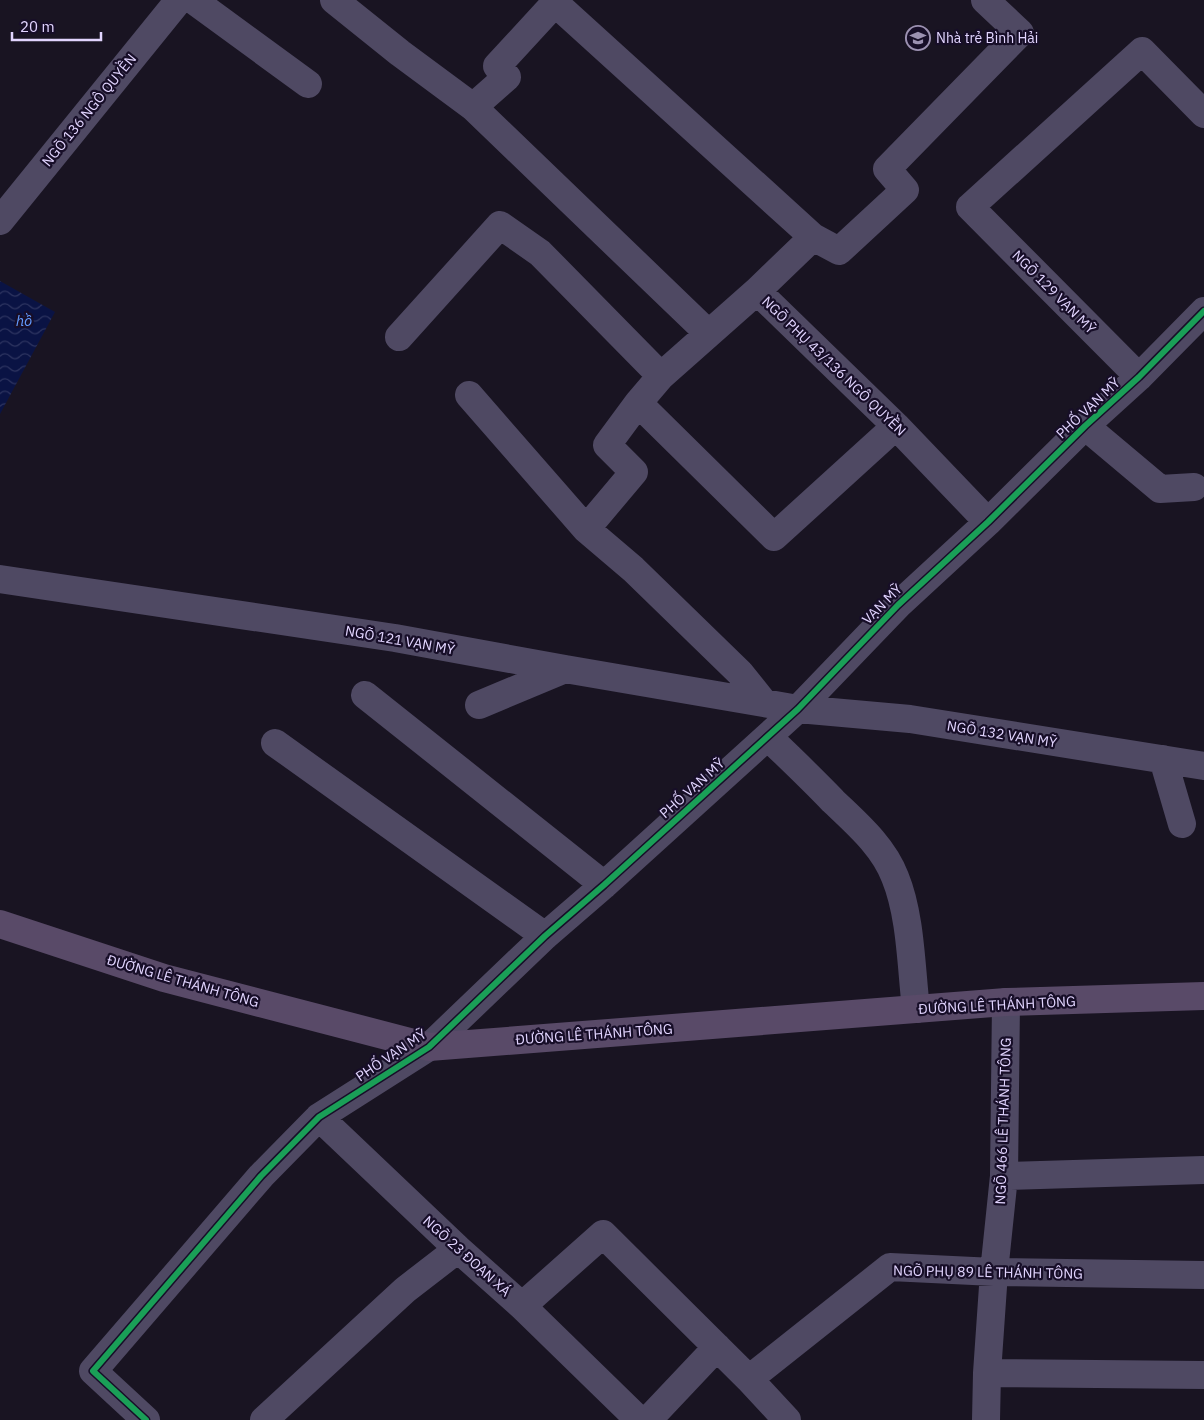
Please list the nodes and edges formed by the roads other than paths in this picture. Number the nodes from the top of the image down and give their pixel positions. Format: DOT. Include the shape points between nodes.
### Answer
graph roads {
  1 [pos="179,0"];
  2 [pos="193,0"];
  3 [pos="334,0"];
  4 [pos="985,0"];
  5 [pos="556,1"];
  6 [pos="308,84"];
  7 [pos="473,107"];
  8 [pos="1204,114"];
  9 [pos="0,221"];
  10 [pos="813,237"];
  11 [pos="757,291"];
  12 [pos="1204,311"];
  13 [pos="708,333"];
  14 [pos="399,337"];
  15 [pos="660,376"];
  16 [pos="1138,377"];
  17 [pos="469,395"];
  18 [pos="638,403"];
  19 [pos="896,426"];
  20 [pos="1085,426"];
  21 [pos="1194,487"];
  22 [pos="988,522"];
  23 [pos="586,529"];
  24 [pos="0,579"];
  25 [pos="565,669"];
  26 [pos="365,695"];
  27 [pos="764,703"];
  28 [pos="479,705"];
  29 [pos="798,709"];
  30 [pos="768,736"];
  31 [pos="275,743"];
  32 [pos="1163,759"];
  33 [pos="1204,766"];
  34 [pos="1182,824"];
  35 [pos="604,886"];
  36 [pos="0,924"];
  37 [pos="545,936"];
  38 [pos="1204,996"];
  39 [pos="1006,1002"];
  40 [pos="916,1009"];
  41 [pos="429,1047"];
  42 [pos="319,1117"];
  43 [pos="1204,1170"];
  44 [pos="1004,1176"];
  45 [pos="458,1249"];
  46 [pos="994,1272"];
  47 [pos="1204,1275"];
  48 [pos="522,1306"];
  49 [pos="717,1347"];
  50 [pos="987,1373"];
  51 [pos="1204,1375"];
  52 [pos="749,1379"];
  53 [pos="146,1420"];
  54 [pos="264,1420"];
  55 [pos="639,1420"];
  56 [pos="648,1420"];
  57 [pos="787,1420"];
  58 [pos="986,1420"];
  1 -- 9 [label="street, NGÕ 136 NGÔ QUYỀN"];
  2 -- 6 [label="street"];
  3 -- 7 [label="street"];
  4 -- 10 [label="street" via="1020,33 888,169 905,190 839,251"];
  5 -- 7 [label="street" via="497,66 507,77"];
  5 -- 10 [label="street"];
  7 -- 13 [label="street"];
  8 -- 16 [label="street, NGÕ 129 VẠN MỸ" via="1142,51 970,207"];
  10 -- 11 [label="street"];
  11 -- 13 [label="street, NGÕ PHỤ 43/136 NGÔ QUYỀN"];
  11 -- 19 [label="street, NGÕ PHỤ 43/136 NGÔ QUYỀN"];
  12 -- 16 [label="street, PHỐ VẠN MỸ"];
  13 -- 15 [label="street, NGÕ PHỤ 43/136 NGÔ QUYỀN"];
  14 -- 15 [label="street" via="500,224 540,253"];
  15 -- 18 [label="street, NGÕ PHỤ 43/136 NGÔ QUYỀN"];
  16 -- 20 [label="street, PHỐ VẠN MỸ"];
  17 -- 23 [label="street"];
  18 -- 19 [label="street" via="774,537"];
  18 -- 23 [label="street, NGÕ PHỤ 43/136 NGÔ QUYỀN" via="607,445 634,472"];
  19 -- 22 [label="street, NGÕ PHỤ 43/136 NGÔ QUYỀN"];
  20 -- 21 [label="street" via="1160,489"];
  20 -- 22 [label="street, PHỐ VẠN MỸ"];
  22 -- 29 [label="street, VẠN MỸ" via="898,606"];
  23 -- 27 [label="street" via="633,569 740,673"];
  24 -- 25 [label="street, NGÕ 121 VẠN MỸ" via="395,638"];
  25 -- 27 [label="street, NGÕ 121 VẠN MỸ"];
  25 -- 28 [label="street"];
  26 -- 35 [label="street"];
  27 -- 29 [label="street, NGÕ 121 VẠN MỸ"];
  29 -- 30 [label="street, PHỐ VẠN MỸ"];
  29 -- 32 [label="street, NGÕ 132 VẠN MỸ" via="910,719"];
  30 -- 35 [label="street, PHỐ VẠN MỸ"];
  30 -- 40 [label="street" via="882,851 903,903"];
  31 -- 37 [label="street"];
  32 -- 33 [label="street, NGÕ 132 VẠN MỸ"];
  32 -- 34 [label="street"];
  35 -- 37 [label="street, PHỐ VẠN MỸ"];
  36 -- 41 [label="main road, ĐƯỜNG LÊ THÁNH TÔNG" via="164,978"];
  37 -- 41 [label="street, PHỐ VẠN MỸ"];
  38 -- 39 [label="main road, ĐƯỜNG LÊ THÁNH TÔNG"];
  39 -- 40 [label="main road, ĐƯỜNG LÊ THÁNH TÔNG"];
  39 -- 44 [label="street, NGÕ 466 LÊ THÁNH TÔNG"];
  40 -- 41 [label="main road, ĐƯỜNG LÊ THÁNH TÔNG"];
  41 -- 42 [label="street, PHỐ VẠN MỸ"];
  42 -- 45 [label="street, NGÕ 23 ĐOẠN XÁ"];
  42 -- 53 [label="street, PHỐ VẠN MỸ" via="261,1176 93,1371"];
  43 -- 44 [label="street"];
  44 -- 46 [label="street, NGÕ 466 LÊ THÁNH TÔNG"];
  45 -- 48 [label="street, NGÕ 23 ĐOẠN XÁ"];
  45 -- 54 [label="street" via="405,1290"];
  46 -- 47 [label="street, NGÕ PHỤ 89 LÊ THÁNH TÔNG"];
  46 -- 50 [label="street, NGÕ 466 LÊ THÁNH TÔNG"];
  46 -- 52 [label="street, NGÕ PHỤ 89 LÊ THÁNH TÔNG" via="890,1267"];
  48 -- 49 [label="street, NGÕ 23 ĐOẠN XÁ" via="603,1234"];
  48 -- 55 [label="street"];
  49 -- 52 [label="street, NGÕ 23 ĐOẠN XÁ"];
  49 -- 56 [label="street"];
  50 -- 51 [label="street"];
  50 -- 58 [label="street, NGÕ 466 LÊ THÁNH TÔNG"];
  52 -- 57 [label="street, NGÕ 23 ĐOẠN XÁ"];
}
